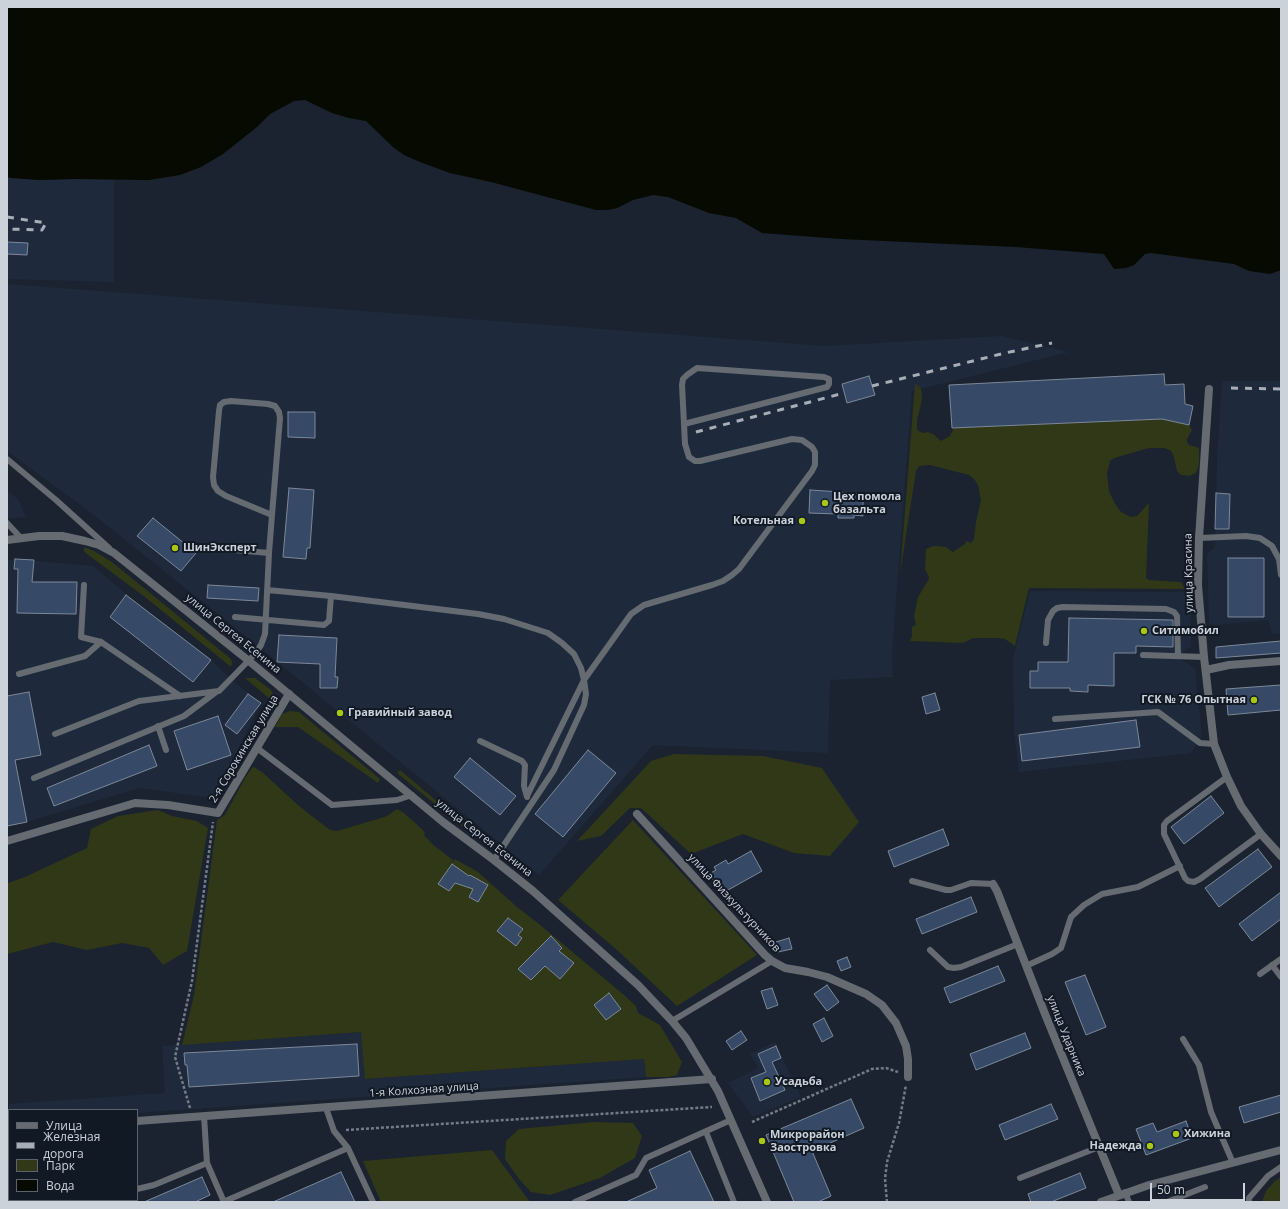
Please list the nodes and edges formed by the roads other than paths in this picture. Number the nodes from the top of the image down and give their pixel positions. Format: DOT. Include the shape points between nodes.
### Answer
graph roads {
  1 [pos="1209,389"];
  2 [pos="684,424"];
  3 [pos="7,460"];
  4 [pos="272,515"];
  5 [pos="7,523"];
  6 [pos="21,538"];
  7 [pos="1199,538"];
  8 [pos="7,540"];
  9 [pos="212,548"];
  10 [pos="114,553"];
  11 [pos="269,553"];
  12 [pos="1281,575"];
  13 [pos="84,585"];
  14 [pos="267,590"];
  15 [pos="331,596"];
  16 [pos="236,618"];
  17 [pos="265,620"];
  18 [pos="101,642"];
  19 [pos="1046,643"];
  20 [pos="1143,656"];
  21 [pos="1178,656"];
  22 [pos="1204,656"];
  23 [pos="249,661"];
  24 [pos="1281,661"];
  25 [pos="1206,670"];
  26 [pos="19,674"];
  27 [pos="584,680"];
  28 [pos="219,691"];
  29 [pos="289,694"];
  30 [pos="180,696"];
  31 [pos="1055,719"];
  32 [pos="158,726"];
  33 [pos="55,734"];
  34 [pos="480,741"];
  35 [pos="1214,744"];
  36 [pos="256,748"];
  37 [pos="166,750"];
  38 [pos="1227,777"];
  39 [pos="34,778"];
  40 [pos="412,795"];
  41 [pos="527,796"];
  42 [pos="531,804"];
  43 [pos="637,814"];
  44 [pos="1261,834"];
  45 [pos="7,841"];
  46 [pos="1281,856"];
  47 [pos="494,860"];
  48 [pos="1180,866"];
  49 [pos="912,881"];
  50 [pos="993,884"];
  51 [pos="1018,944"];
  52 [pos="930,950"];
  53 [pos="1281,959"];
  54 [pos="772,961"];
  55 [pos="1272,965"];
  56 [pos="1026,966"];
  57 [pos="1260,974"];
  58 [pos="1281,977"];
  59 [pos="672,1021"];
  60 [pos="1183,1039"];
  61 [pos="908,1077"];
  62 [pos="712,1079"];
  63 [pos="326,1108"];
  64 [pos="204,1116"];
  65 [pos="731,1120"];
  66 [pos="138,1121"];
  67 [pos="706,1132"];
  68 [pos="1099,1147"];
  69 [pos="348,1148"];
  70 [pos="1281,1150"];
  71 [pos="1233,1162"];
  72 [pos="207,1163"];
  73 [pos="1281,1167"];
  74 [pos="1020,1178"];
  75 [pos="1205,1187"];
  76 [pos="138,1189"];
  77 [pos="1122,1194"];
  78 [pos="224,1202"];
  79 [pos="373,1202"];
  80 [pos="575,1202"];
  81 [pos="734,1202"];
  82 [pos="767,1202"];
  83 [pos="1101,1202"];
  84 [pos="1129,1202"];
  85 [pos="1167,1202"];
  86 [pos="1249,1202"];
  1 -- 7 [label="street, улица Красина"];
  2 -- 2 [label="lane" via="682,385 684,379 697,368 829,379 827,387"];
  2 -- 27 [label="lane" via="686,451 695,461 792,439 802,440 812,447 815,452 815,465 738,569 712,586 637,609 626,620"];
  3 -- 10 [label="lane"];
  4 -- 4 [label="lane" via="279,412 275,406 268,404 224,402 220,405 219,411 214,484 218,491 226,496"];
  4 -- 11 [label="lane"];
  5 -- 6 [label="lane"];
  6 -- 8 [label="street, улица Сергея Есенина"];
  6 -- 10 [label="street, улица Сергея Есенина" via="70,538 99,545"];
  7 -- 12 [label="lane" via="1253,536 1266,541 1279,559"];
  7 -- 22 [label="street, улица Красина" via="1198,586"];
  9 -- 11 [label="lane"];
  10 -- 23 [label="street, улица Сергея Есенина"];
  11 -- 14 [label="lane"];
  13 -- 18 [label="lane" via="81,637"];
  14 -- 15 [label="lane"];
  14 -- 17 [label="lane"];
  15 -- 17 [label="lane" via="329,621 324,625"];
  15 -- 27 [label="lane" via="478,614 540,629 555,637 574,654"];
  16 -- 17 [label="lane"];
  17 -- 23 [label="lane" via="261,646"];
  18 -- 26 [label="lane" via="85,656"];
  18 -- 30 [label="lane"];
  19 -- 21 [label="lane" via="1048,620 1057,608 1166,609 1177,616"];
  20 -- 21 [label="lane"];
  21 -- 22 [label="lane"];
  22 -- 25 [label="street, улица Красина"];
  23 -- 28 [label="lane"];
  23 -- 29 [label="street, улица Сергея Есенина"];
  24 -- 25 [label="street" via="1229,665"];
  25 -- 35 [label="street, улица Красина"];
  27 -- 41 [label="lane"];
  27 -- 42 [label="lane" via="584,706 554,770"];
  28 -- 30 [label="lane"];
  28 -- 32 [label="lane" via="184,716"];
  29 -- 36 [label="street, 2-я Сорокинская улица"];
  29 -- 40 [label="street, улица Сергея Есенина"];
  30 -- 33 [label="lane" via="139,701"];
  31 -- 35 [label="lane" via="1158,712 1200,743"];
  32 -- 37 [label="lane"];
  32 -- 39 [label="lane"];
  34 -- 41 [label="lane" via="525,765 524,786"];
  35 -- 38 [label="street, улица Красина"];
  36 -- 40 [label="lane" via="332,804 397,800"];
  36 -- 45 [label="street, 2-я Сорокинская улица" via="218,813 135,803"];
  38 -- 44 [label="street, улица Красина" via="1241,806"];
  38 -- 48 [label="lane" via="1164,825 1164,834"];
  40 -- 47 [label="street, улица Сергея Есенина"];
  41 -- 42 [label="lane"];
  42 -- 47 [label="lane"];
  43 -- 54 [label="street, улица Физкультурников"];
  44 -- 46 [label="street, улица Красина"];
  44 -- 48 [label="lane" via="1194,882 1185,878"];
  47 -- 59 [label="street, улица Сергея Есенина" via="612,961"];
  48 -- 56 [label="lane" via="1138,887 1102,894 1084,905 1071,917 1058,951"];
  49 -- 50 [label="lane" via="946,890 971,883"];
  50 -- 51 [label="street, улица Ударника"];
  51 -- 52 [label="lane" via="954,968 948,967"];
  51 -- 56 [label="street, улица Ударника"];
  53 -- 55 [label="lane"];
  54 -- 59 [label="lane"];
  54 -- 61 [label="street, улица Физкультурников" via="785,968 833,980 866,994 882,1005 896,1023 903,1040 908,1059"];
  55 -- 57 [label="lane"];
  55 -- 58 [label="lane"];
  56 -- 68 [label="street, улица Ударника"];
  59 -- 62 [label="street, улица Сергея Есенина"];
  60 -- 71 [label="lane" via="1199,1065 1211,1112"];
  62 -- 63 [label="street, 1-я Колхозная улица"];
  62 -- 65 [label="street, улица Сергея Есенина"];
  63 -- 64 [label="street, 1-я Колхозная улица"];
  63 -- 69 [label="lane" via="334,1131"];
  64 -- 66 [label="street, 1-я Колхозная улица"];
  64 -- 72 [label="lane"];
  65 -- 67 [label="lane"];
  65 -- 82 [label="street, улица Сергея Есенина"];
  67 -- 80 [label="lane" via="646,1158 636,1175"];
  67 -- 81 [label="lane"];
  68 -- 74 [label="lane"];
  68 -- 77 [label="street, улица Ударника"];
  69 -- 78 [label="lane"];
  69 -- 79 [label="lane"];
  70 -- 71 [label="street"];
  71 -- 77 [label="street"];
  72 -- 76 [label="lane" via="154,1185"];
  72 -- 78 [label="lane"];
  73 -- 86 [label="lane" via="1268,1176 1249,1198"];
  75 -- 85 [label="lane"];
  77 -- 83 [label="street"];
  77 -- 84 [label="lane"];
}
